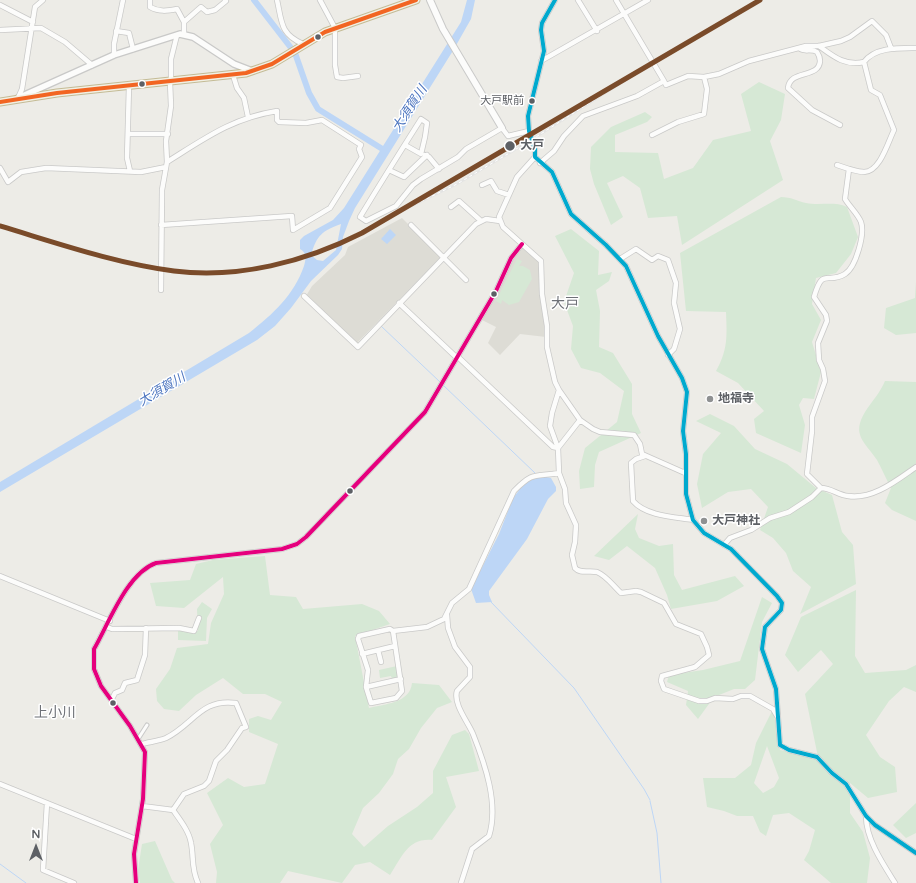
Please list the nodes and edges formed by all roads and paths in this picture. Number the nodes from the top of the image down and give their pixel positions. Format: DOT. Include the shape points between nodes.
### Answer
graph roads {
  1 [pos="43,0"];
  2 [pos="123,0"];
  3 [pos="150,0"];
  4 [pos="225,0"];
  5 [pos="277,0"];
  6 [pos="320,0"];
  7 [pos="430,0"];
  8 [pos="555,0"];
  9 [pos="578,0"];
  10 [pos="616,0"];
  11 [pos="648,0"];
  12 [pos="413,1"];
  13 [pos="0,5"];
  14 [pos="624,14"];
  15 [pos="33,22"];
  16 [pos="184,22"];
  17 [pos="32,28"];
  18 [pos="336,28"];
  19 [pos="0,30"];
  20 [pos="116,31"];
  21 [pos="597,31"];
  22 [pos="184,34"];
  23 [pos="177,35"];
  24 [pos="301,45"];
  25 [pos="819,46"];
  26 [pos="799,48"];
  27 [pos="891,48"];
  28 [pos="916,48"];
  29 [pos="133,49"];
  30 [pos="114,55"];
  31 [pos="542,61"];
  32 [pos="864,62"];
  33 [pos="92,65"];
  34 [pos="252,71"];
  35 [pos="233,75"];
  36 [pos="358,76"];
  37 [pos="704,77"];
  38 [pos="171,81"];
  39 [pos="664,81"];
  40 [pos="129,86"];
  41 [pos="18,98"];
  42 [pos="0,102"];
  43 [pos="248,117"];
  44 [pos="840,125"];
  45 [pos="502,128"];
  46 [pos="529,131"];
  47 [pos="128,134"];
  48 [pos="168,134"];
  49 [pos="652,135"];
  50 [pos="405,144"];
  51 [pos="421,154"];
  52 [pos="426,156"];
  53 [pos="535,157"];
  54 [pos="540,163"];
  55 [pos="166,165"];
  56 [pos="837,165"];
  57 [pos="0,168"];
  58 [pos="439,169"];
  59 [pos="849,169"];
  60 [pos="389,170"];
  61 [pos="130,171"];
  62 [pos="482,186"];
  63 [pos="509,195"];
  64 [pos="451,207"];
  65 [pos="480,220"];
  66 [pos="500,221"];
  67 [pos="161,225"];
  68 [pos="411,225"];
  69 [pos="522,244"];
  70 [pos="443,257"];
  71 [pos="620,259"];
  72 [pos="466,280"];
  73 [pos="161,290"];
  74 [pos="304,296"];
  75 [pos="399,303"];
  76 [pos="668,355"];
  77 [pos="457,357"];
  78 [pos="559,390"];
  79 [pos="580,420"];
  80 [pos="558,448"];
  81 [pos="645,456"];
  82 [pos="916,467"];
  83 [pos="559,473"];
  84 [pos="685,473"];
  85 [pos="821,488"];
  86 [pos="693,520"];
  87 [pos="724,545"];
  88 [pos="0,576"];
  89 [pos="447,615"];
  90 [pos="199,618"];
  91 [pos="110,621"];
  92 [pos="106,627"];
  93 [pos="146,628"];
  94 [pos="393,631"];
  95 [pos="395,646"];
  96 [pos="378,650"];
  97 [pos="362,654"];
  98 [pos="381,662"];
  99 [pos="401,679"];
  100 [pos="366,687"];
  101 [pos="112,699"];
  102 [pos="778,717"];
  103 [pos="147,725"];
  104 [pos="138,739"];
  105 [pos="142,744"];
  106 [pos="0,784"];
  107 [pos="46,803"];
  108 [pos="142,806"];
  109 [pos="173,810"];
  110 [pos="866,816"];
  111 [pos="136,839"];
  112 [pos="916,853"];
  113 [pos="74,883"];
  114 [pos="136,883"];
  115 [pos="198,883"];
  116 [pos="461,883"];
  117 [pos="896,883"];
  1 -- 15 [label="street" via="36,7"];
  2 -- 20 [label="street"];
  3 -- 16 [label="street" via="150,7 155,9 166,12 177,8"];
  4 -- 16 [label="street" via="215,10 207,12 201,7"];
  5 -- 24 [label="street" via="286,33"];
  6 -- 18 [label="street"];
  7 -- 45 [label="main road" via="449,38"];
  8 -- 31 [label="street" via="541,28 544,45"];
  9 -- 21 [label="street"];
  10 -- 14 [label="street"];
  11 -- 14 [label="street"];
  12 -- 18 [label="highway"];
  13 -- 15 [label="street"];
  14 -- 21 [label="street"];
  14 -- 39 [label="street"];
  15 -- 17 [label="street"];
  16 -- 22 [label="street"];
  17 -- 19 [label="street"];
  17 -- 33 [label="street" via="41,28 65,42"];
  17 -- 41 [label="street" via="22,89"];
  18 -- 24 [label="highway"];
  18 -- 36 [label="street" via="337,77"];
  20 -- 29 [label="street" via="129,33"];
  20 -- 30 [label="street"];
  21 -- 31 [label="street"];
  22 -- 23 [label="street"];
  22 -- 34 [label="street" via="193,37 234,64"];
  23 -- 29 [label="street"];
  23 -- 38 [label="street" via="171,59"];
  24 -- 34 [label="highway" via="272,64"];
  25 -- 26 [label="street"];
  25 -- 27 [label="street" via="850,37 872,21 886,35"];
  25 -- 32 [label="street" via="845,63"];
  26 -- 37 [label="street" via="749,61 719,74"];
  26 -- 44 [label="street" via="803,51 816,52 820,57 819,68 796,77 788,88 812,110"];
  27 -- 28 [label="street"];
  27 -- 32 [label="street" via="868,56"];
  29 -- 30 [label="street"];
  30 -- 33 [label="street"];
  31 -- 46 [label="street" via="530,106"];
  32 -- 59 [label="street" via="871,90 880,95 894,130 872,170 865,172"];
  33 -- 41 [label="street"];
  34 -- 35 [label="highway"];
  35 -- 38 [label="highway"];
  35 -- 43 [label="street" via="237,88 244,98"];
  37 -- 39 [label="street" via="688,76 666,85"];
  37 -- 49 [label="street" via="707,89 704,114 678,122"];
  38 -- 40 [label="highway"];
  38 -- 48 [label="street"];
  39 -- 54 [label="street" via="637,96 583,116 554,151"];
  40 -- 41 [label="highway"];
  40 -- 47 [label="street"];
  41 -- 42 [label="highway"];
  43 -- 55 [label="street" via="219,129"];
  43 -- 67 [label="street" via="277,111 279,122 306,123 322,120 362,145 359,149 362,159 330,208 293,230 292,216"];
  45 -- 46 [label="street" via="508,136"];
  45 -- 58 [label="street" via="466,149"];
  46 -- 53 [label="street" via="535,148"];
  47 -- 48 [label="street"];
  47 -- 61 [label="street" via="127,158"];
  48 -- 55 [label="street"];
  50 -- 51 [label="street"];
  50 -- 51 [label="street" via="421,119 426,123 426,137"];
  50 -- 60 [label="street"];
  51 -- 52 [label="street"];
  52 -- 58 [label="street"];
  52 -- 60 [label="street" via="404,178"];
  53 -- 54 [label="street"];
  53 -- 63 [label="street" via="520,173"];
  54 -- 71 [label="street" via="556,178 571,214"];
  55 -- 61 [label="street" via="141,172"];
  55 -- 67 [label="street"];
  56 -- 59 [label="street"];
  57 -- 61 [label="street" via="8,182 21,172 46,168"];
  58 -- 60 [label="street" via="413,186 396,206 366,221 360,217"];
  59 -- 85 [label="street" via="845,199 860,222 862,234 858,252 845,274 818,283 814,297 827,321 818,344 825,381 812,417 807,474"];
  62 -- 63 [label="street" via="491,181 497,191"];
  63 -- 66 [label="street" via="500,212"];
  64 -- 65 [label="street" via="459,201"];
  65 -- 66 [label="street"];
  65 -- 70 [label="street"];
  66 -- 69 [label="street"];
  67 -- 73 [label="street"];
  68 -- 70 [label="street"];
  69 -- 77 [label="street" via="511,258 496,291"];
  69 -- 78 [label="street" via="541,261 547,347"];
  70 -- 72 [label="street"];
  70 -- 75 [label="street"];
  71 -- 76 [label="street" via="635,283"];
  71 -- 76 [label="street" via="636,249 652,260 658,256 668,260 676,283 674,303 680,329 674,349"];
  74 -- 75 [label="street" via="358,347"];
  75 -- 77 [label="street"];
  76 -- 84 [label="street" via="687,392 683,431"];
  77 -- 80 [label="street" via="553,447"];
  77 -- 91 [label="street" via="425,412 302,541 282,549 152,564 142,571 124,592"];
  78 -- 79 [label="street"];
  78 -- 80 [label="street" via="550,426"];
  79 -- 80 [label="street"];
  79 -- 81 [label="street" via="595,431 634,435 640,444 640,452"];
  80 -- 83 [label="street"];
  81 -- 84 [label="street"];
  81 -- 86 [label="street" via="636,458 631,463 633,501 653,512"];
  82 -- 85 [label="street" via="879,491 852,496"];
  83 -- 89 [label="street" via="534,475 514,491 469,589 452,603"];
  83 -- 102 [label="street" via="565,489 566,503 576,525 572,555 577,571 596,572 604,576 621,593 641,592 664,603 676,624 700,632 705,640 709,655 695,667 662,676 664,689 699,701 750,696 773,709"];
  84 -- 86 [label="street" via="686,494"];
  85 -- 87 [label="street" via="789,512 770,518 751,530 730,538"];
  86 -- 87 [label="street" via="704,533"];
  87 -- 102 [label="street" via="731,549 782,603 781,610 765,627 762,649 776,689"];
  88 -- 91 [label="street"];
  89 -- 94 [label="street" via="427,627"];
  89 -- 116 [label="street" via="455,647 470,667 470,677 456,695 480,754 490,788 492,808 489,836 472,849"];
  90 -- 93 [label="street" via="194,631 179,628"];
  91 -- 92 [label="street"];
  92 -- 93 [label="street"];
  92 -- 101 [label="street" via="94,648 93,657 97,678"];
  93 -- 101 [label="street" via="145,655 136,680 124,683 122,690 115,693"];
  94 -- 95 [label="street"];
  94 -- 97 [label="street" via="390,629 359,636"];
  95 -- 96 [label="street"];
  95 -- 99 [label="street"];
  96 -- 97 [label="street"];
  96 -- 98 [label="street"];
  97 -- 100 [label="street" via="368,670"];
  99 -- 100 [label="street"];
  99 -- 100 [label="street" via="402,691 396,698 371,704"];
  101 -- 104 [label="street"];
  102 -- 110 [label="street" via="777,734 780,745 788,750 818,757 846,784"];
  103 -- 104 [label="street"];
  104 -- 105 [label="street"];
  105 -- 108 [label="street" via="145,752"];
  105 -- 109 [label="street" via="165,738 185,726 195,715 215,704 222,701 236,703 246,727 242,728 216,761 209,781 204,786 184,794"];
  106 -- 107 [label="street"];
  107 -- 111 [label="street"];
  107 -- 113 [label="street" via="43,870"];
  108 -- 109 [label="street"];
  108 -- 111 [label="street"];
  109 -- 115 [label="street" via="192,843 193,872"];
  110 -- 112 [label="street" via="885,833"];
  110 -- 117 [label="street" via="866,823 876,849"];
  111 -- 114 [label="street"];
}
